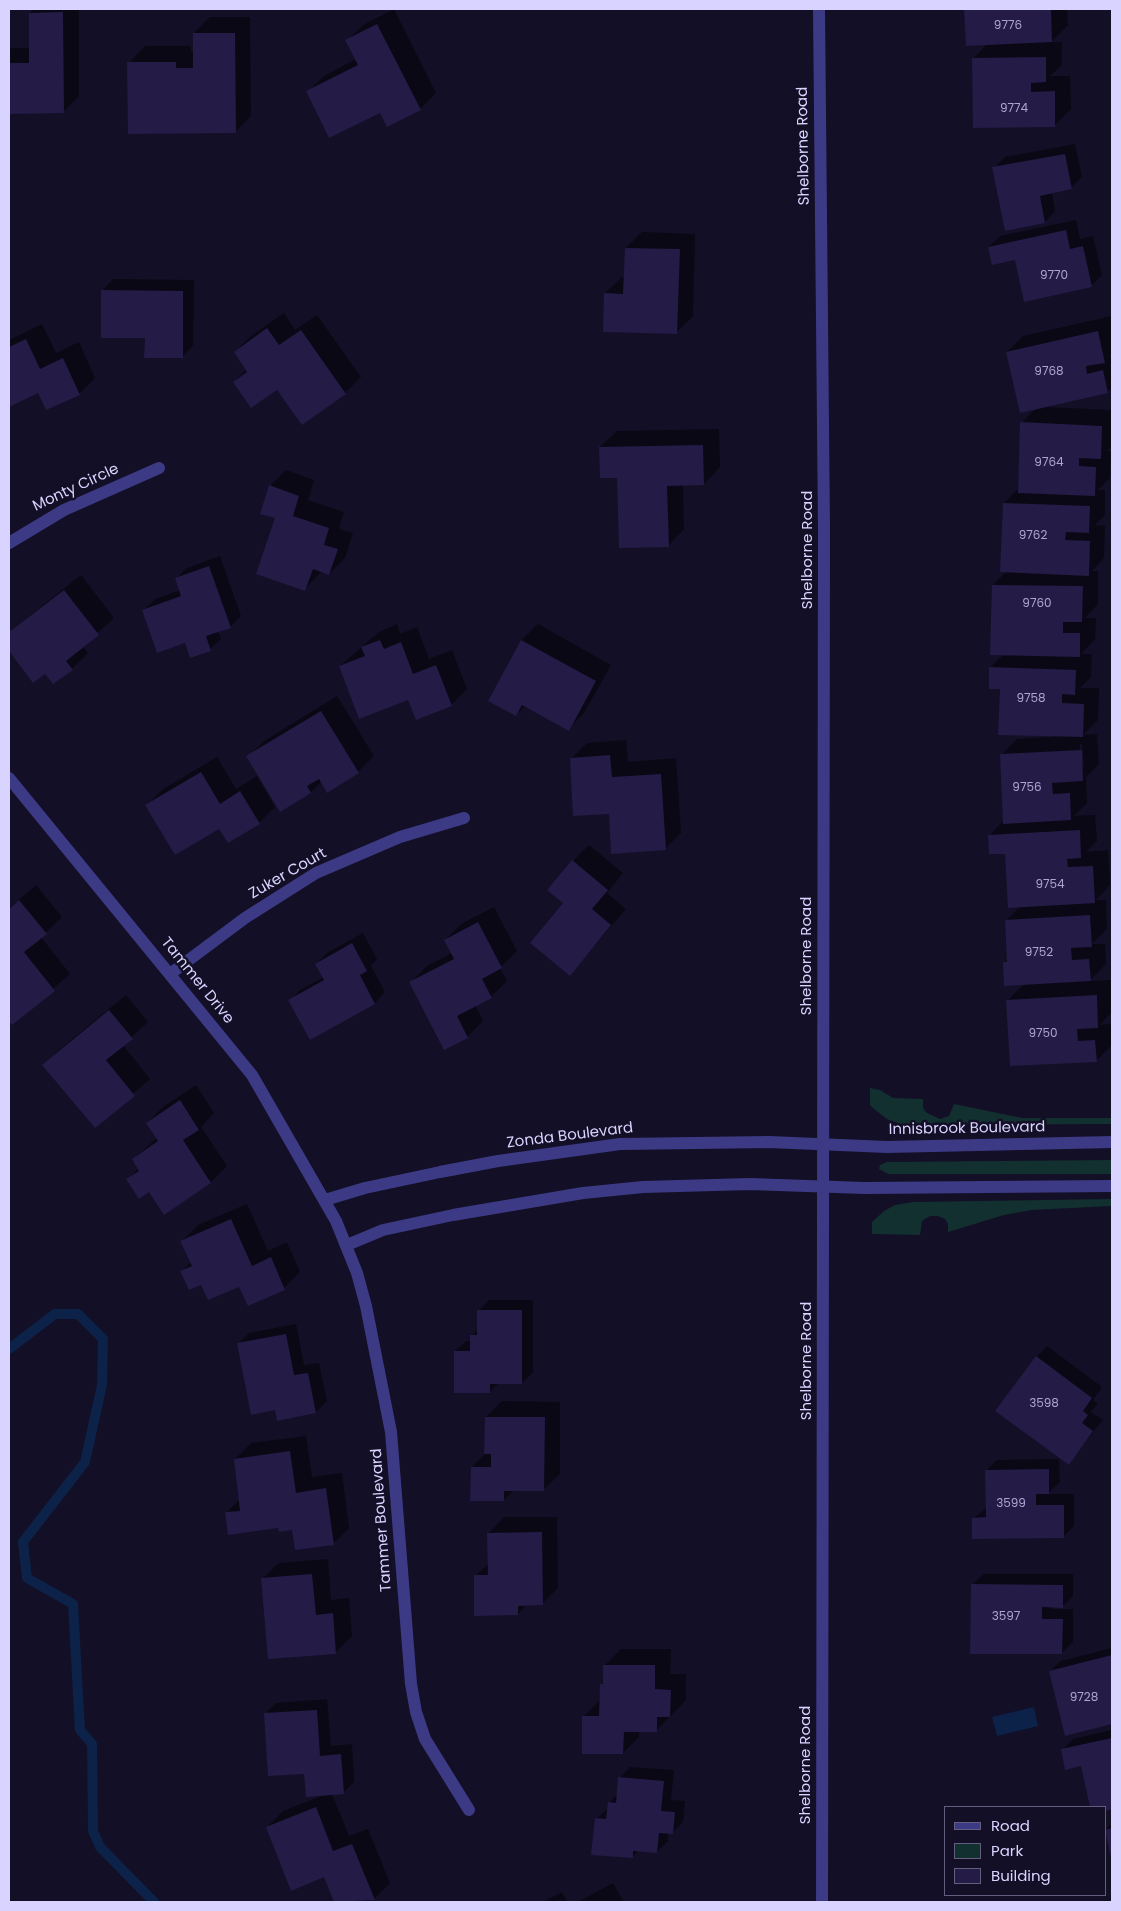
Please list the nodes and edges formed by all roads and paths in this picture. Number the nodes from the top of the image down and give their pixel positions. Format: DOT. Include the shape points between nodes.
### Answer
graph roads {
  1 [pos="819,9"];
  2 [pos="159,468"];
  3 [pos="9,543"];
  4 [pos="9,778"];
  5 [pos="464,818"];
  6 [pos="170,974"];
  7 [pos="1112,1142"];
  8 [pos="823,1143"];
  9 [pos="1112,1186"];
  10 [pos="823,1187"];
  11 [pos="325,1200"];
  12 [pos="336,1220"];
  13 [pos="346,1245"];
  14 [pos="469,1810"];
  15 [pos="822,1902"];
  1 -- 8 [label="street, Shelborne Road" via="824,529"];
  2 -- 3 [label="street, Monty Circle" via="64,510"];
  4 -- 6 [label="street, Tammer Drive"];
  5 -- 6 [label="street, Zuker Court" via="400,838 316,873 245,918"];
  6 -- 11 [label="street, Tammer Drive" via="252,1075"];
  7 -- 8 [label="street, Innisbrook Boulevard" via="887,1147"];
  8 -- 10 [label="street, Shelborne Road"];
  8 -- 11 [label="street, Zonda Boulevard" via="620,1144 440,1172"];
  9 -- 10 [label="street"];
  10 -- 13 [label="street" via="686,1185 583,1193 383,1230"];
  10 -- 15 [label="street, Shelborne Road"];
  11 -- 12 [label="street, Tammer Drive"];
  12 -- 13 [label="street, Tammer Boulevard"];
  13 -- 14 [label="street, Tammer Boulevard" via="366,1306 391,1432 416,1712 425,1740"];
}
